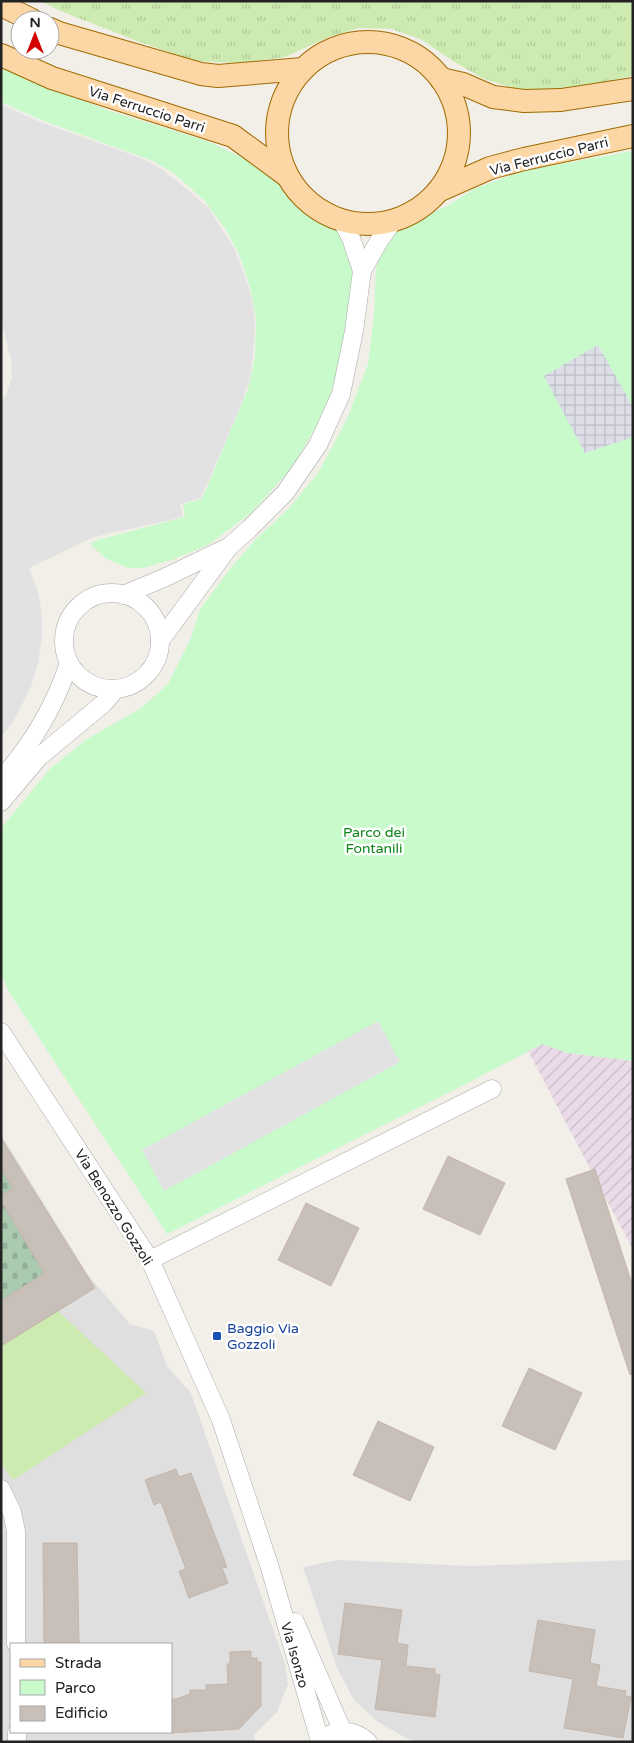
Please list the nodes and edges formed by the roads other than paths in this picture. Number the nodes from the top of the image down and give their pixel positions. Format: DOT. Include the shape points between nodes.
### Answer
graph roads {
  1 [pos="60,33"];
  2 [pos="1,54"];
  3 [pos="303,69"];
  4 [pos="441,79"];
  5 [pos="633,89"];
  6 [pos="633,136"];
  7 [pos="286,175"];
  8 [pos="438,191"];
  9 [pos="342,221"];
  10 [pos="393,221"];
  11 [pos="362,271"];
  12 [pos="229,547"];
  13 [pos="123,595"];
  14 [pos="160,641"];
  15 [pos="70,663"];
  16 [pos="116,689"];
  17 [pos="1,779"];
  18 [pos="1,802"];
  19 [pos="1,1032"];
  20 [pos="492,1089"];
  21 [pos="150,1260"];
  22 [pos="221,1420"];
  23 [pos="1,1488"];
  24 [pos="270,1568"];
  25 [pos="16,1643"];
  26 [pos="343,1732"];
  27 [pos="319,1741"];
  28 [pos="368,1742"];
  1 -- 3 [label="main road" via="203,74 218,76"];
  2 -- 7 [label="main road, Via Ferruccio Parri" via="52,78 233,136"];
  3 -- 4 [label="main road, Via Ferruccio Parri" via="320,55 341,46 363,42 408,51"];
  3 -- 7 [label="main road, Via Ferruccio Parri" via="283,98 277,119 278,153"];
  4 -- 5 [label="main road" via="493,97 524,101 561,100"];
  4 -- 8 [label="main road, Via Ferruccio Parri" via="456,111 459,137 455,162"];
  6 -- 8 [label="main road, Via Ferruccio Parri" via="490,168"];
  7 -- 9 [label="main road, Via Ferruccio Parri" via="306,202"];
  8 -- 10 [label="main road, Via Ferruccio Parri" via="422,207"];
  9 -- 10 [label="main road, Via Ferruccio Parri" via="369,225"];
  9 -- 11 [label="street"];
  10 -- 11 [label="street"];
  11 -- 12 [label="street" via="341,394 318,445 285,493"];
  12 -- 13 [label="street"];
  12 -- 14 [label="street"];
  13 -- 14 [label="street" via="138,602 151,614 159,630"];
  13 -- 15 [label="street" via="98,596 74,612 64,640"];
  14 -- 16 [label="street" via="156,662 145,676 130,686"];
  15 -- 16 [label="street" via="76,673 90,684"];
  15 -- 17 [label="street" via="44,721"];
  16 -- 18 [label="street" via="104,703 39,757"];
  19 -- 21 [label="street, Via Benozzo Gozzoli"];
  20 -- 21 [label="street"];
  21 -- 22 [label="street, Via Benozzo Gozzoli"];
  22 -- 24 [label="street, Via Isonzo"];
  23 -- 25 [label="street" via="16,1531"];
  24 -- 26 [label="street, Via Isonzo"];
  24 -- 27 [label="street, Via Isonzo"];
  26 -- 27 [label="street" via="330,1734"];
  26 -- 28 [label="street" via="355,1734"];
}
